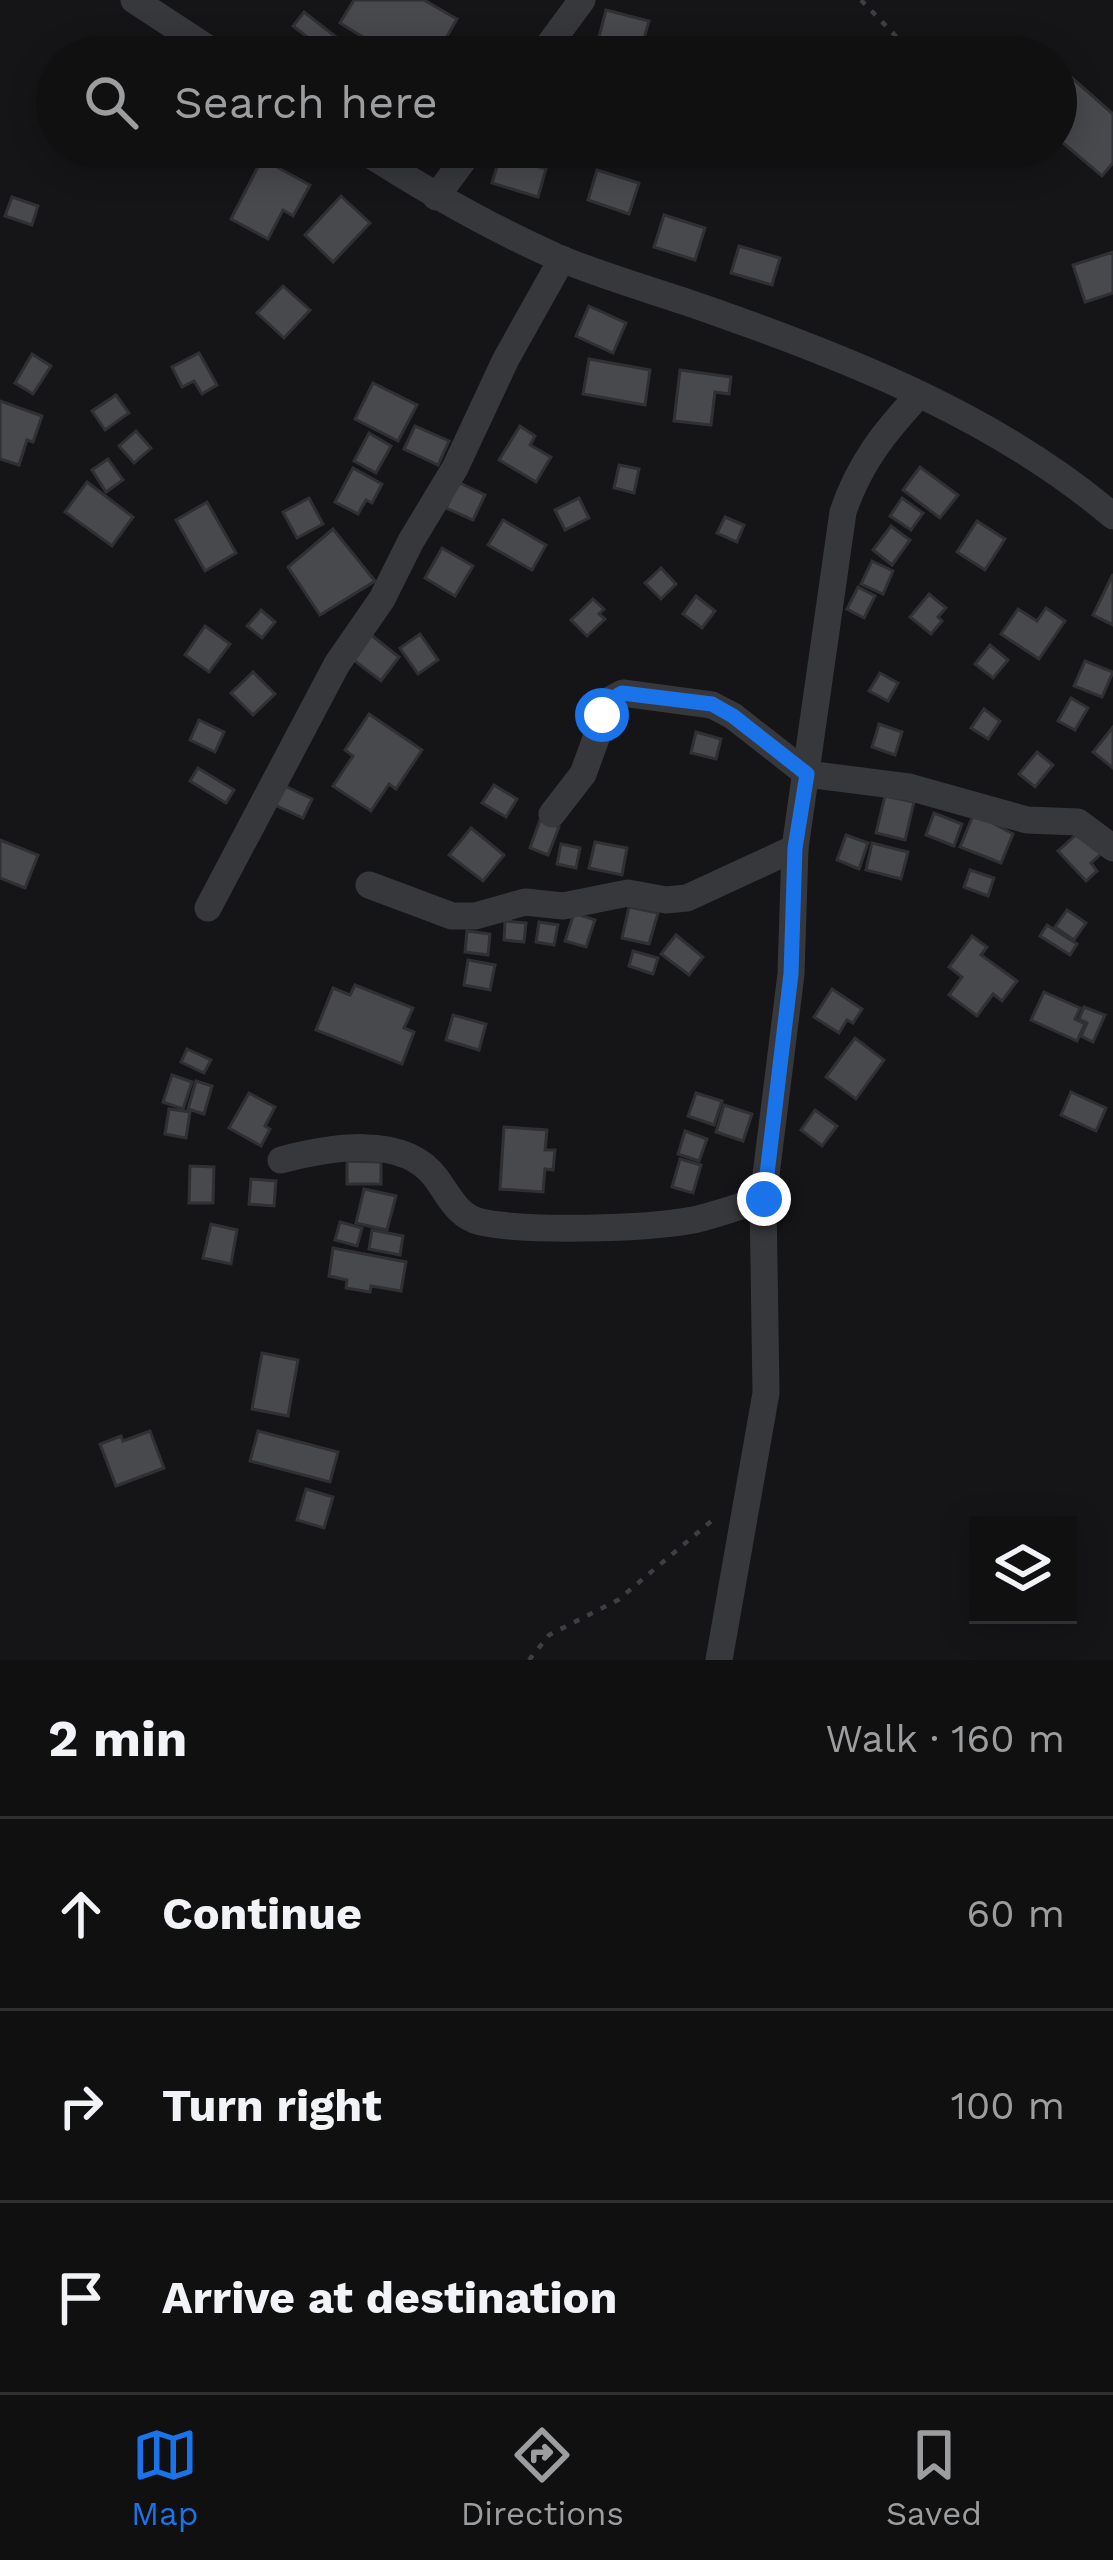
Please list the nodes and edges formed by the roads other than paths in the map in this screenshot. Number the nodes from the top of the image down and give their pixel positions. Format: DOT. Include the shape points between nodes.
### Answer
graph roads {
  1 [pos="134,0"];
  2 [pos="582,0"];
  3 [pos="189,36"];
  4 [pos="555,36"];
  5 [pos="391,168"];
  6 [pos="457,168"];
  7 [pos="436,197"];
  8 [pos="562,259"];
  9 [pos="919,395"];
  10 [pos="1113,515"];
  11 [pos="807,774"];
  12 [pos="552,814"];
  13 [pos="795,848"];
  14 [pos="1113,848"];
  15 [pos="369,885"];
  16 [pos="208,908"];
  17 [pos="281,1160"];
  18 [pos="764,1199"];
  19 [pos="719,1660"];
  1 -- 3 [label="street"];
  2 -- 4 [label="street"];
  5 -- 7 [label="street"];
  6 -- 7 [label="street"];
  7 -- 8 [label="street"];
  8 -- 9 [label="street" via="853,362"];
  8 -- 16 [label="street" via="455,468 337,664"];
  9 -- 10 [label="street" via="1077,485"];
  9 -- 11 [label="street" via="880,436 843,512"];
  11 -- 12 [label="street" via="712,704 622,693 610,700 583,774"];
  11 -- 13 [label="street"];
  11 -- 14 [label="street" via="909,787 1028,820 1078,822"];
  13 -- 15 [label="street" via="666,900 628,893 452,916"];
  13 -- 18 [label="street" via="791,974"];
  17 -- 18 [label="street" via="320,1150 398,1150 433,1173 464,1215 532,1227 677,1222"];
  18 -- 19 [label="street" via="766,1393"];
}
